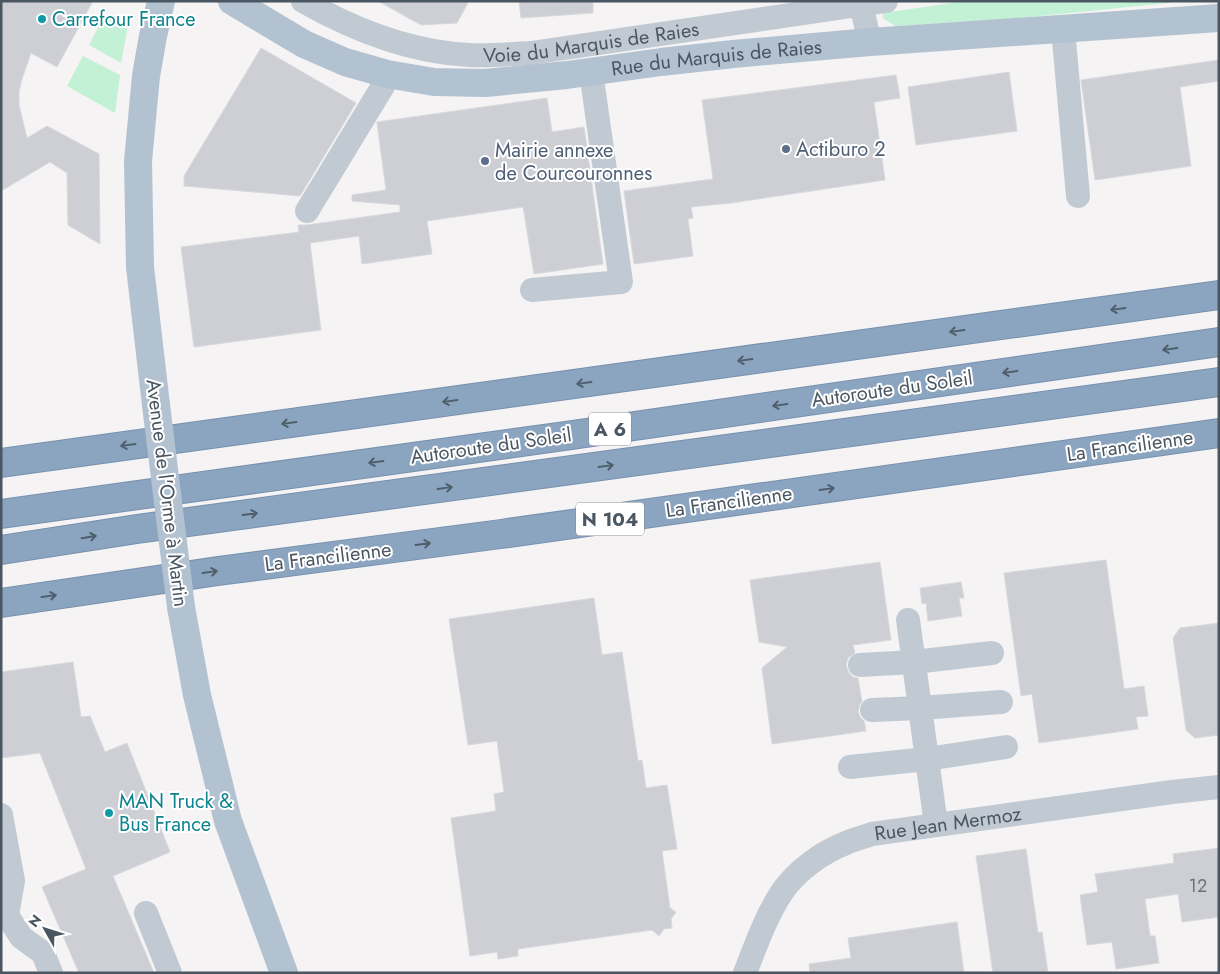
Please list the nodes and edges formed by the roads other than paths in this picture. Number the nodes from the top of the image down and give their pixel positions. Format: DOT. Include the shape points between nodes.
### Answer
graph roads {
  1 [pos="161,1"];
  2 [pos="232,1"];
  3 [pos="302,1"];
  4 [pos="886,1"];
  5 [pos="860,3"];
  6 [pos="1219,18"];
  7 [pos="1063,29"];
  8 [pos="870,42"];
  9 [pos="591,72"];
  10 [pos="387,74"];
  11 [pos="1078,196"];
  12 [pos="307,211"];
  13 [pos="532,290"];
  14 [pos="1219,295"];
  15 [pos="1219,342"];
  16 [pos="1219,382"];
  17 [pos="1219,434"];
  18 [pos="1,462"];
  19 [pos="1,514"];
  20 [pos="1,550"];
  21 [pos="1,603"];
  22 [pos="908,620"];
  23 [pos="992,654"];
  24 [pos="914,662"];
  25 [pos="860,665"];
  26 [pos="1001,702"];
  27 [pos="920,708"];
  28 [pos="872,710"];
  29 [pos="1006,747"];
  30 [pos="927,759"];
  31 [pos="850,767"];
  32 [pos="1219,787"];
  33 [pos="1,815"];
  34 [pos="936,825"];
  35 [pos="146,913"];
  36 [pos="4,916"];
  37 [pos="51,973"];
  38 [pos="170,973"];
  39 [pos="284,973"];
  40 [pos="745,973"];
  1 -- 39 [label="main road, Avenue de l'Orme à Martin, bridge" via="141,117 138,161 140,267 181,607 196,695 228,821"];
  2 -- 10 [label="main road, Rue du Marquis de Raies" via="304,44 344,62"];
  3 -- 5 [label="street, Voie du Marquis de Raies" via="346,24 411,47 494,56"];
  4 -- 5 [label="street, Voie du Marquis de Raies"];
  5 -- 8 [label="street"];
  6 -- 7 [label="main road, Rue du Marquis de Raies"];
  7 -- 8 [label="main road, Rue du Marquis de Raies"];
  7 -- 11 [label="street"];
  8 -- 9 [label="main road, Rue du Marquis de Raies" via="714,56"];
  9 -- 10 [label="main road, Rue du Marquis de Raies" via="484,83 434,82"];
  9 -- 13 [label="street" via="621,282"];
  10 -- 12 [label="street" via="383,86"];
  14 -- 18 [label="highway, one-way"];
  15 -- 19 [label="highway, Autoroute du Soleil / A 6, one-way"];
  20 -- 16 [label="highway, Autoroute du Soleil / A 6, one-way"];
  21 -- 17 [label="highway, La Francilienne / N 104, one-way"];
  22 -- 24 [label="street"];
  23 -- 24 [label="street"];
  24 -- 25 [label="street"];
  24 -- 27 [label="street"];
  26 -- 27 [label="street"];
  27 -- 28 [label="street"];
  27 -- 30 [label="street"];
  29 -- 30 [label="street"];
  30 -- 31 [label="street"];
  30 -- 34 [label="street"];
  32 -- 34 [label="street, Rue Jean Mermoz"];
  33 -- 36 [label="street" via="13,881"];
  34 -- 40 [label="street, Rue Jean Mermoz" via="872,834 846,843 800,872 783,890 771,910"];
  35 -- 38 [label="street"];
  36 -- 37 [label="street" via="21,937 43,953"];
}
